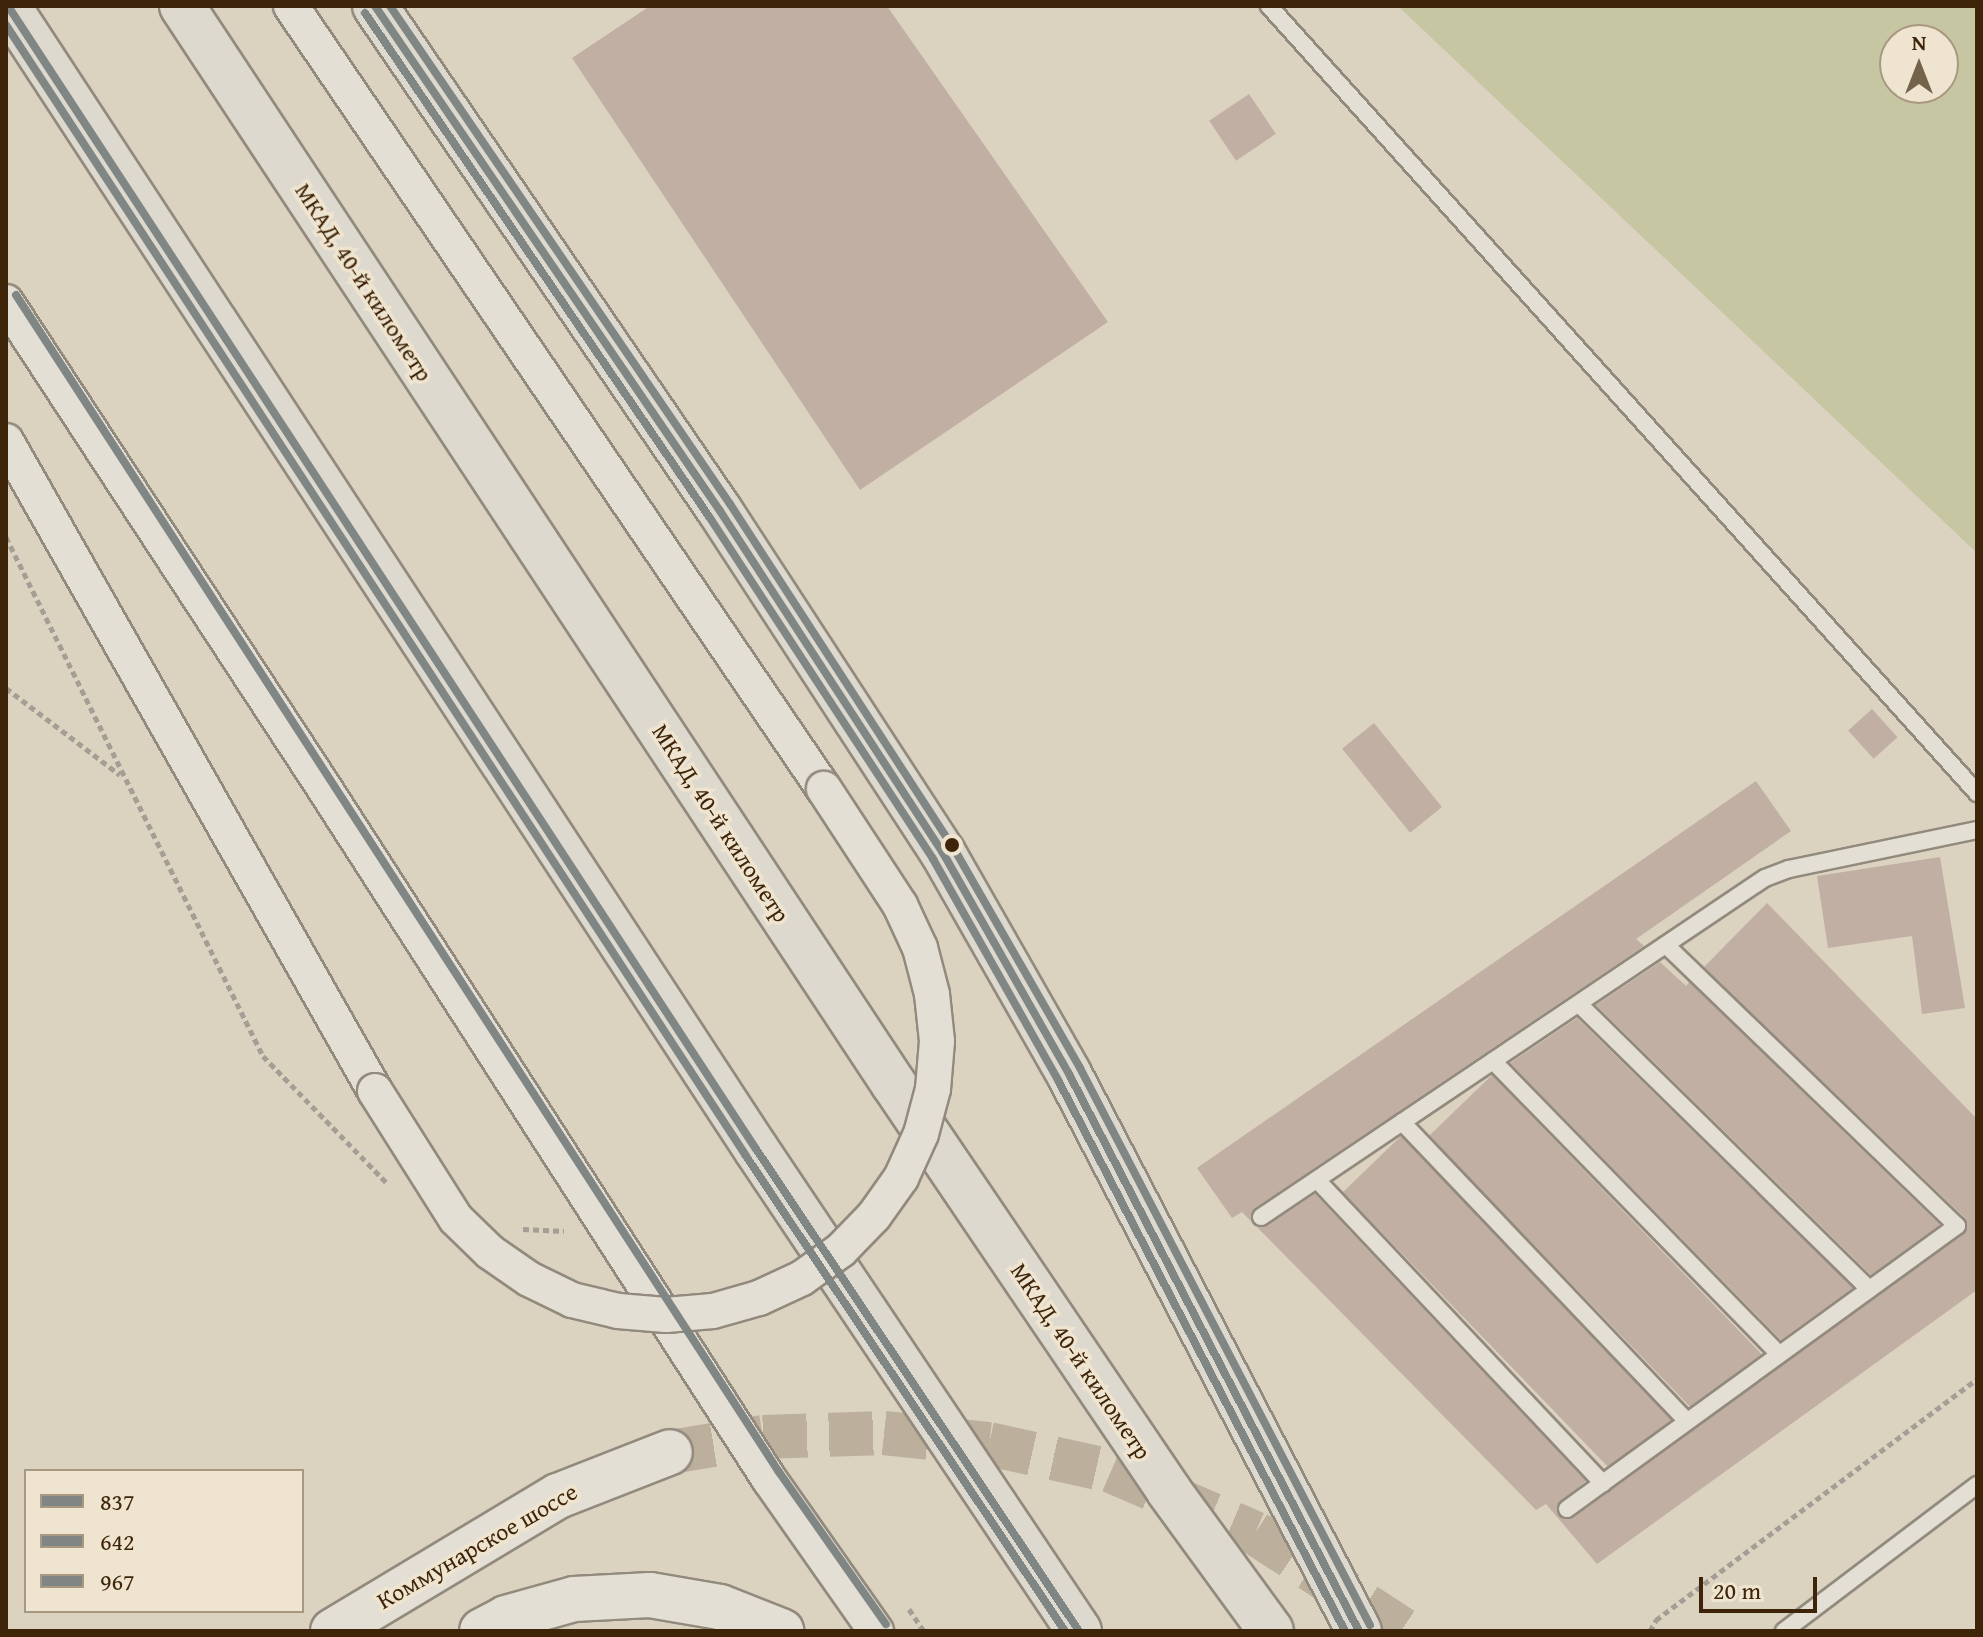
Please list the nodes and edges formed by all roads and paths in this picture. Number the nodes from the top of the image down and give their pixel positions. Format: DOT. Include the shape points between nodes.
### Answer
graph roads {
  1 [pos="8,6"];
  2 [pos="182,6"];
  3 [pos="291,6"];
  4 [pos="375,6"];
  5 [pos="1269,6"];
  6 [pos="6,302"];
  7 [pos="6,441"];
  8 [pos="6,537"];
  9 [pos="6,688"];
  10 [pos="122,776"];
  11 [pos="1977,793"];
  12 [pos="1977,830"];
  13 [pos="1666,945"];
  14 [pos="1579,1004"];
  15 [pos="1493,1061"];
  16 [pos="1402,1122"];
  17 [pos="1317,1180"];
  18 [pos="394,1190"];
  19 [pos="1261,1217"];
  20 [pos="1869,1289"];
  21 [pos="1779,1354"];
  22 [pos="1977,1379"];
  23 [pos="1687,1421"];
  24 [pos="670,1452"];
  25 [pos="1603,1483"];
  26 [pos="1977,1485"];
  27 [pos="1567,1509"];
  28 [pos="333,1631"];
  29 [pos="482,1631"];
  30 [pos="781,1631"];
  31 [pos="876,1631"];
  32 [pos="1079,1631"];
  33 [pos="1271,1631"];
  34 [pos="1359,1631"];
  35 [pos="1650,1631"];
  36 [pos="1784,1631"];
  1 -- 32 [label="main road" via="756,1149"];
  2 -- 33 [label="main road, МКАД, 40-й километр" via="902,1097 1169,1491"];
  3 -- 7 [label="street, bridge" via="900,905 920,948 932,994 937,1041 933,1089 901,1178 874,1216 841,1250 802,1278 713,1311 666,1315 572,1300 490,1252 456,1219 375,1091"];
  4 -- 34 [label="main road" via="720,511 943,853 1069,1074"];
  5 -- 11 [label="lane"];
  6 -- 31 [label="street" via="769,1479"];
  8 -- 10 [label="path"];
  9 -- 10 [label="path"];
  10 -- 18 [label="path" via="263,1056"];
  12 -- 13 [label="lane" via="1789,869 1765,878"];
  13 -- 14 [label="lane"];
  13 -- 20 [label="lane" via="1957,1226"];
  14 -- 15 [label="lane"];
  14 -- 20 [label="lane"];
  15 -- 16 [label="lane"];
  15 -- 21 [label="lane"];
  16 -- 17 [label="lane"];
  16 -- 23 [label="lane"];
  17 -- 19 [label="lane"];
  17 -- 25 [label="lane"];
  20 -- 21 [label="lane"];
  21 -- 23 [label="lane"];
  22 -- 35 [label="path" via="1656,1620"];
  23 -- 25 [label="lane"];
  24 -- 28 [label="main road, Коммунарское шоссе" via="558,1496"];
  25 -- 27 [label="lane"];
  26 -- 36 [label="lane"];
  29 -- 30 [label="main road" via="506,1618 574,1599 650,1595 720,1607"];
}
